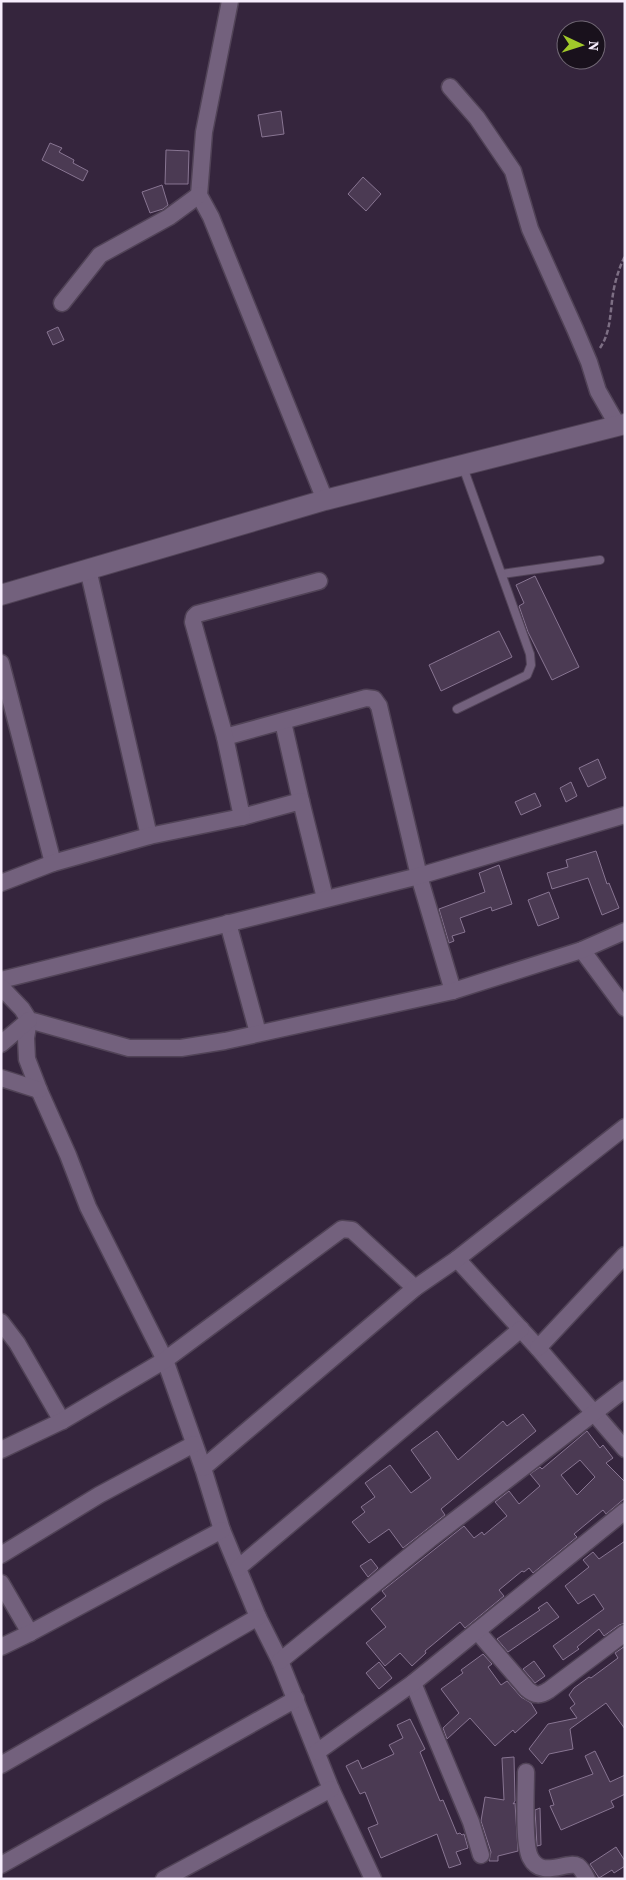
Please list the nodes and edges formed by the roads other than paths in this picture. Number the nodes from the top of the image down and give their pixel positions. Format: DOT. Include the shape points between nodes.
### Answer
graph roads {
  1 [pos="230,1"];
  2 [pos="450,87"];
  3 [pos="199,195"];
  4 [pos="62,303"];
  5 [pos="621,425"];
  6 [pos="463,465"];
  7 [pos="325,500"];
  8 [pos="600,560"];
  9 [pos="88,569"];
  10 [pos="502,574"];
  11 [pos="319,581"];
  12 [pos="1,595"];
  13 [pos="1,663"];
  14 [pos="457,709"];
  15 [pos="283,722"];
  16 [pos="225,737"];
  17 [pos="301,801"];
  18 [pos="625,815"];
  19 [pos="242,818"];
  20 [pos="149,836"];
  21 [pos="53,862"];
  22 [pos="419,876"];
  23 [pos="1,883"];
  24 [pos="325,898"];
  25 [pos="228,923"];
  26 [pos="625,931"];
  27 [pos="582,950"];
  28 [pos="1,980"];
  29 [pos="1,987"];
  30 [pos="453,991"];
  31 [pos="625,1008"];
  32 [pos="29,1020"];
  33 [pos="258,1034"];
  34 [pos="1,1044"];
  35 [pos="1,1078"];
  36 [pos="39,1090"];
  37 [pos="625,1127"];
  38 [pos="625,1255"];
  39 [pos="457,1259"];
  40 [pos="415,1288"];
  41 [pos="1,1322"];
  42 [pos="521,1329"];
  43 [pos="538,1348"];
  44 [pos="165,1360"];
  45 [pos="625,1389"];
  46 [pos="594,1413"];
  47 [pos="62,1421"];
  48 [pos="194,1444"];
  49 [pos="625,1449"];
  50 [pos="1,1450"];
  51 [pos="203,1468"];
  52 [pos="625,1511"];
  53 [pos="222,1530"];
  54 [pos="2,1550"];
  55 [pos="238,1568"];
  56 [pos="1,1583"];
  57 [pos="258,1617"];
  58 [pos="477,1630"];
  59 [pos="30,1633"];
  60 [pos="625,1633"];
  61 [pos="1,1647"];
  62 [pos="280,1661"];
  63 [pos="413,1683"];
  64 [pos="296,1699"];
  65 [pos="317,1752"];
  66 [pos="1,1765"];
  67 [pos="526,1772"];
  68 [pos="330,1789"];
  69 [pos="482,1856"];
  70 [pos="1,1866"];
  71 [pos="164,1879"];
  72 [pos="373,1879"];
  73 [pos="587,1879"];
  1 -- 3 [label="street" via="204,132"];
  2 -- 5 [label="street" via="477,118 513,171 530,229 589,362 598,391"];
  3 -- 4 [label="street" via="169,217 100,255"];
  3 -- 7 [label="street" via="211,217"];
  5 -- 6 [label="street"];
  6 -- 7 [label="street"];
  6 -- 10 [label="lane"];
  7 -- 9 [label="street"];
  8 -- 10 [label="lane"];
  9 -- 12 [label="street"];
  9 -- 20 [label="street"];
  10 -- 14 [label="lane" via="530,654 531,666 527,675"];
  11 -- 16 [label="street" via="194,617"];
  13 -- 21 [label="street"];
  15 -- 16 [label="street"];
  15 -- 17 [label="street"];
  15 -- 22 [label="street" via="366,698 374,699 379,706"];
  16 -- 19 [label="street"];
  17 -- 19 [label="street"];
  17 -- 24 [label="street"];
  18 -- 22 [label="street"];
  19 -- 20 [label="street"];
  20 -- 21 [label="street"];
  21 -- 23 [label="street"];
  22 -- 24 [label="street"];
  22 -- 30 [label="street"];
  24 -- 25 [label="street"];
  25 -- 28 [label="street"];
  25 -- 33 [label="street"];
  26 -- 27 [label="street"];
  27 -- 30 [label="street"];
  27 -- 31 [label="street"];
  29 -- 32 [label="street"];
  30 -- 33 [label="street"];
  32 -- 33 [label="street" via="129,1048 182,1048"];
  32 -- 34 [label="street"];
  32 -- 36 [label="street" via="27,1059"];
  35 -- 36 [label="street"];
  36 -- 44 [label="street" via="88,1207"];
  37 -- 39 [label="street"];
  38 -- 43 [label="street"];
  39 -- 40 [label="street"];
  39 -- 42 [label="street"];
  40 -- 44 [label="street" via="352,1230 342,1229"];
  40 -- 51 [label="street"];
  41 -- 47 [label="street" via="17,1343"];
  42 -- 43 [label="street"];
  42 -- 55 [label="street"];
  43 -- 46 [label="street"];
  44 -- 47 [label="street"];
  44 -- 48 [label="street"];
  45 -- 46 [label="street"];
  46 -- 49 [label="street"];
  46 -- 62 [label="street" via="429,1540"];
  47 -- 50 [label="street"];
  48 -- 51 [label="street"];
  48 -- 54 [label="street"];
  51 -- 53 [label="street"];
  52 -- 58 [label="street"];
  53 -- 55 [label="street"];
  53 -- 59 [label="street"];
  55 -- 57 [label="street"];
  56 -- 59 [label="street"];
  57 -- 62 [label="street"];
  57 -- 66 [label="street"];
  58 -- 60 [label="street" via="527,1689 537,1695 549,1690"];
  58 -- 63 [label="street"];
  59 -- 61 [label="street"];
  62 -- 64 [label="street"];
  63 -- 65 [label="street"];
  63 -- 69 [label="street"];
  64 -- 65 [label="street"];
  64 -- 70 [label="street"];
  65 -- 68 [label="street"];
  67 -- 73 [label="street" via="527,1848 532,1862 553,1870 575,1865"];
  68 -- 71 [label="street"];
  68 -- 72 [label="street"];
}
